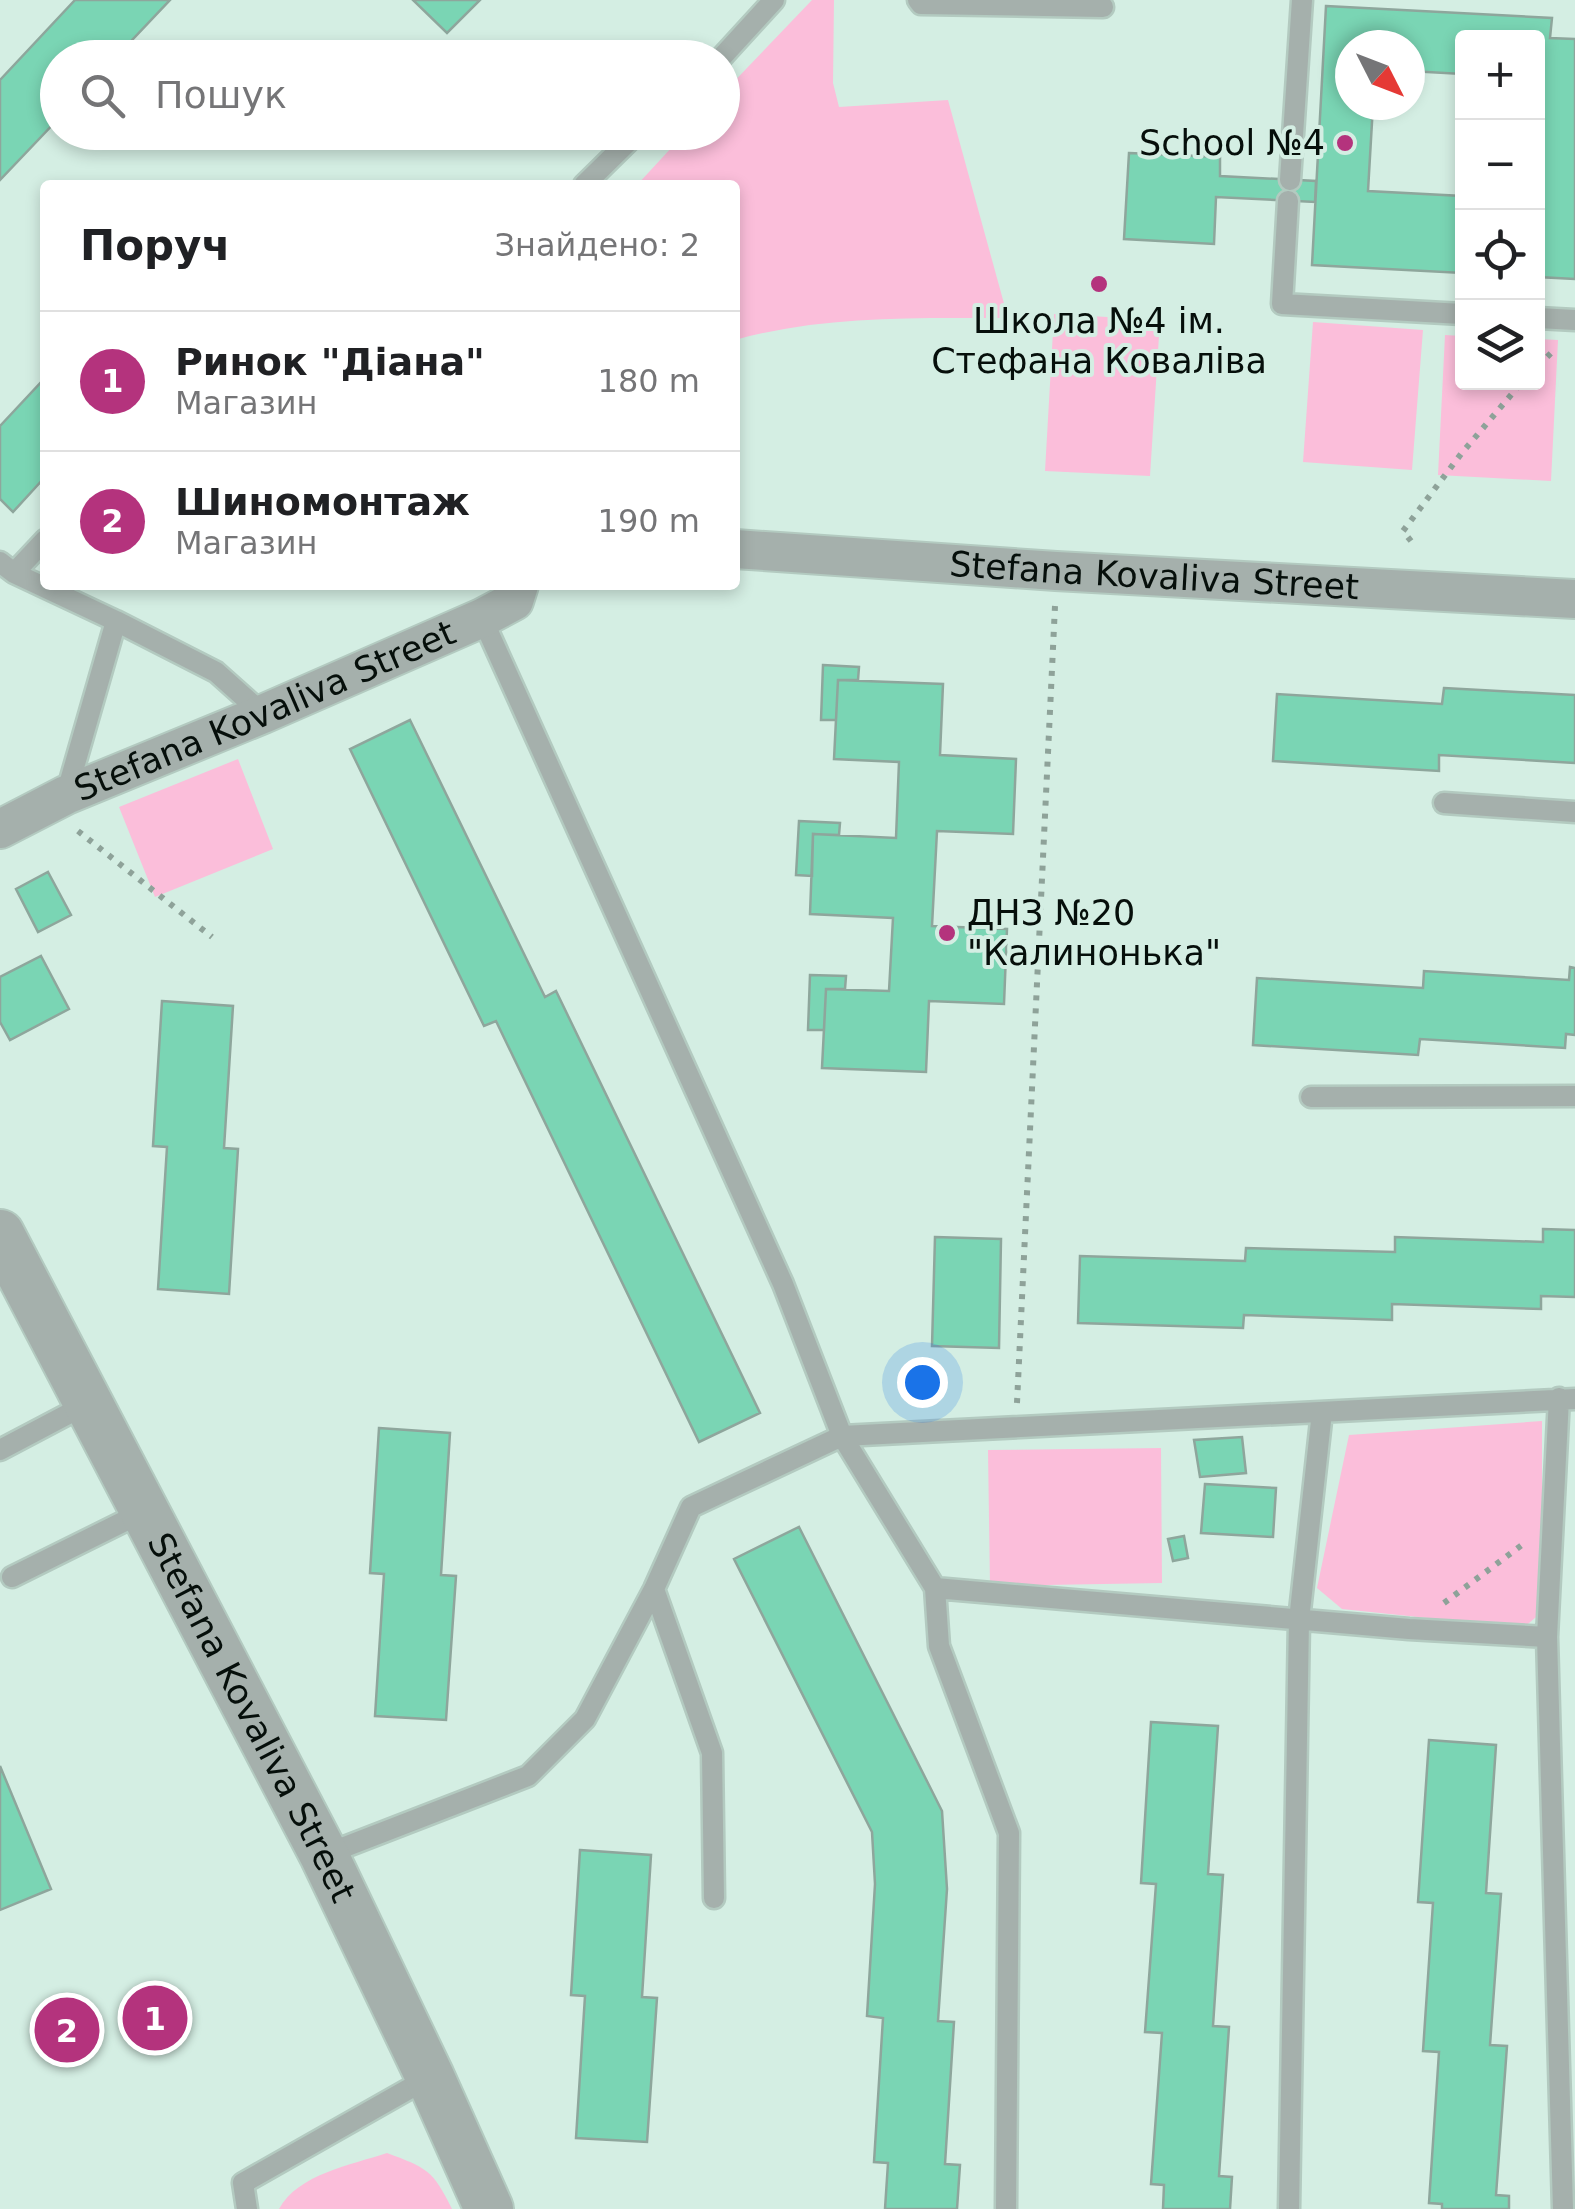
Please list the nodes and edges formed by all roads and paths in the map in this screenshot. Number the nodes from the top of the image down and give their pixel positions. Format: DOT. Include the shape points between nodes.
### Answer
graph roads {
  1 [pos="774,0"];
  2 [pos="918,0"];
  3 [pos="1302,0"];
  4 [pos="1104,7"];
  5 [pos="738,40"];
  6 [pos="620,150"];
  7 [pos="589,180"];
  8 [pos="1455,314"];
  9 [pos="1545,318"];
  10 [pos="1575,320"];
  11 [pos="1515,390"];
  12 [pos="1411,541"];
  13 [pos="40,544"];
  14 [pos="740,549"];
  15 [pos="7,567"];
  16 [pos="1056,572"];
  17 [pos="40,583"];
  18 [pos="53,590"];
  19 [pos="517,590"];
  20 [pos="1575,599"];
  21 [pos="482,618"];
  22 [pos="116,621"];
  23 [pos="263,714"];
  24 [pos="56,800"];
  25 [pos="1444,803"];
  26 [pos="1575,812"];
  27 [pos="0,829"];
  28 [pos="212,937"];
  29 [pos="1575,1096"];
  30 [pos="1311,1097"];
  31 [pos="0,1234"];
  32 [pos="1567,1398"];
  33 [pos="89,1403"];
  34 [pos="1322,1412"];
  35 [pos="1016,1429"];
  36 [pos="842,1436"];
  37 [pos="0,1450"];
  38 [pos="143,1512"];
  39 [pos="1552,1524"];
  40 [pos="12,1577"];
  41 [pos="935,1588"];
  42 [pos="654,1589"];
  43 [pos="1299,1620"];
  44 [pos="1409,1629"];
  45 [pos="1547,1637"];
  46 [pos="324,1855"];
  47 [pos="714,1898"];
  48 [pos="430,2077"];
  49 [pos="247,2209"];
  50 [pos="488,2209"];
  51 [pos="1006,2209"];
  52 [pos="1289,2209"];
  53 [pos="1562,2209"];
  1 -- 5 [label="lane"];
  2 -- 4 [label="lane"];
  3 -- 8 [label="lane" via="1282,304"];
  6 -- 7 [label="lane"];
  9 -- 10 [label="lane"];
  11 -- 12 [label="path" via="1403,531"];
  13 -- 15 [label="lane"];
  14 -- 16 [label="street, Stefana Kovaliva Street"];
  15 -- 17 [label="lane"];
  16 -- 20 [label="street, Stefana Kovaliva Street"];
  16 -- 35 [label="path"];
  18 -- 22 [label="lane"];
  19 -- 21 [label="street, Stefana Kovaliva Street" via="514,602"];
  21 -- 23 [label="street, Stefana Kovaliva Street"];
  21 -- 36 [label="lane" via="784,1284"];
  22 -- 23 [label="lane" via="216,672"];
  22 -- 24 [label="lane"];
  23 -- 24 [label="street, Stefana Kovaliva Street"];
  24 -- 27 [label="street, Stefana Kovaliva Street"];
  24 -- 28 [label="path"];
  25 -- 26 [label="lane"];
  29 -- 30 [label="lane"];
  31 -- 33 [label="street, Stefana Kovaliva Street"];
  32 -- 34 [label="lane"];
  32 -- 39 [label="lane"];
  33 -- 37 [label="lane"];
  33 -- 38 [label="street, Stefana Kovaliva Street"];
  34 -- 35 [label="lane"];
  34 -- 43 [label="lane"];
  35 -- 36 [label="lane"];
  36 -- 41 [label="lane"];
  36 -- 42 [label="lane" via="691,1507"];
  38 -- 40 [label="lane"];
  38 -- 46 [label="street, Stefana Kovaliva Street"];
  39 -- 44 [label="path"];
  39 -- 45 [label="lane"];
  41 -- 43 [label="lane"];
  41 -- 51 [label="lane" via="939,1646 1009,1833"];
  42 -- 46 [label="lane" via="585,1719 528,1776"];
  42 -- 47 [label="lane" via="712,1753"];
  43 -- 44 [label="lane"];
  43 -- 52 [label="lane"];
  44 -- 45 [label="lane"];
  45 -- 53 [label="lane"];
  46 -- 48 [label="street, Stefana Kovaliva Street"];
  48 -- 49 [label="lane" via="242,2183"];
  48 -- 50 [label="street, Stefana Kovaliva Street"];
}
